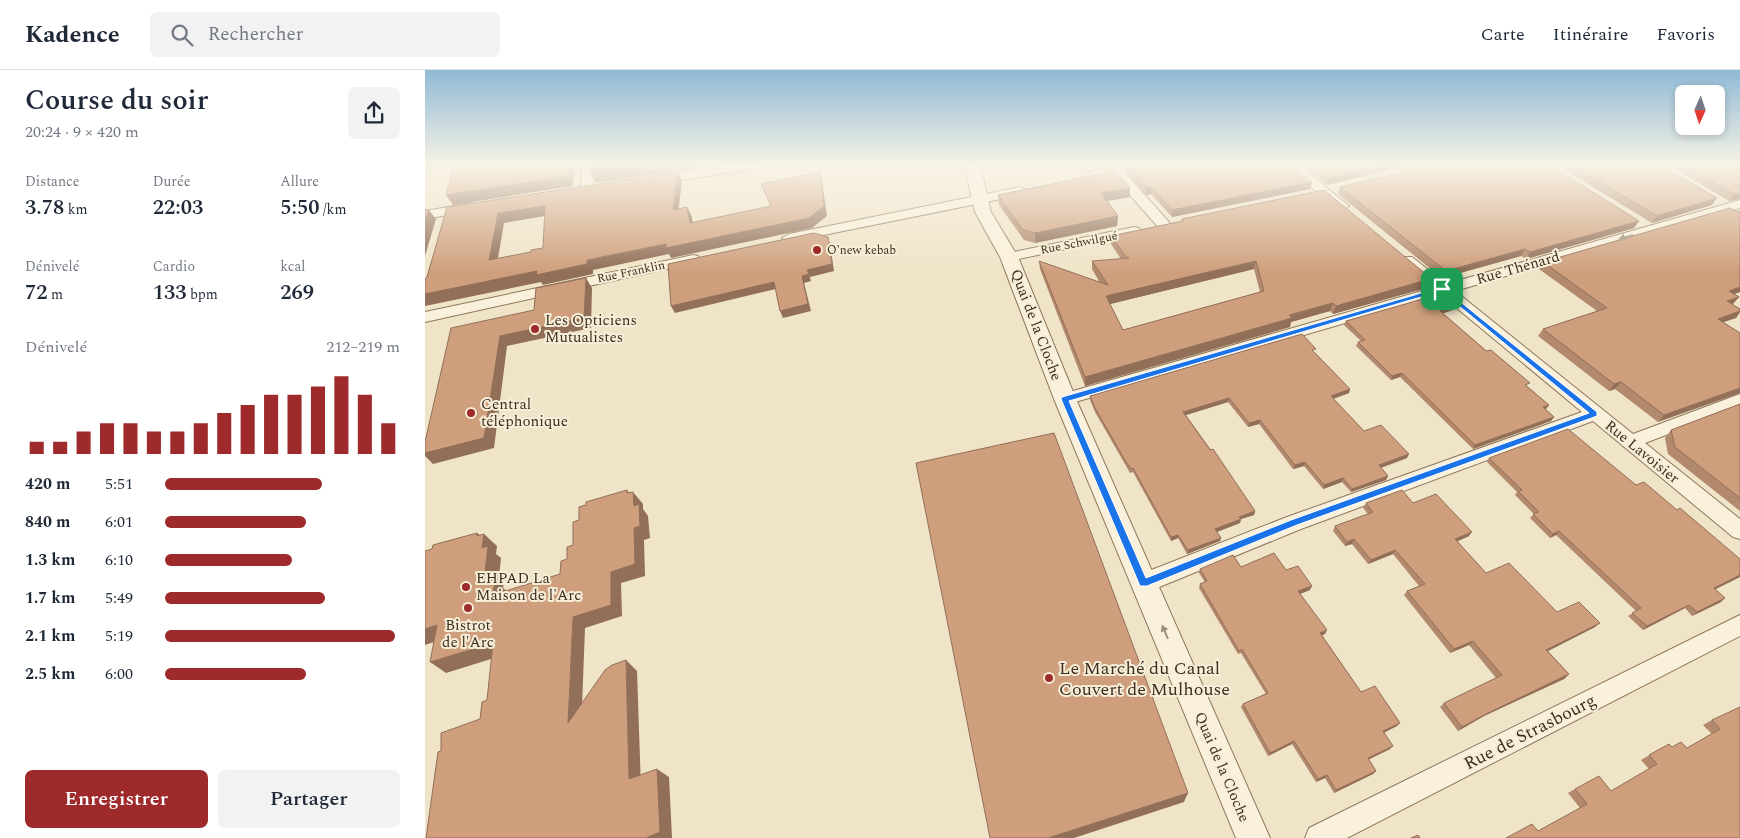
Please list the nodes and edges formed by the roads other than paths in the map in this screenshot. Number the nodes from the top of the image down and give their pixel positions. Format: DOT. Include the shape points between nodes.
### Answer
graph roads {
  1 [pos="977,200"];
  2 [pos="1144,200"];
  3 [pos="1334,200"];
  4 [pos="972,201"];
  5 [pos="1728,204"];
  6 [pos="485,205"];
  7 [pos="447,211"];
  8 [pos="425,215"];
  9 [pos="1355,217"];
  10 [pos="1740,217"];
  11 [pos="1633,220"];
  12 [pos="838,228"];
  13 [pos="442,230"];
  14 [pos="1650,230"];
  15 [pos="776,241"];
  16 [pos="1392,247"];
  17 [pos="710,255"];
  18 [pos="1009,257"];
  19 [pos="1442,289"];
  20 [pos="425,317"];
  21 [pos="1065,399"];
  22 [pos="1740,400"];
  23 [pos="1595,414"];
  24 [pos="1630,442"];
  25 [pos="1740,530"];
  26 [pos="1144,583"];
  27 [pos="1740,624"];
  28 [pos="1253,838"];
  29 [pos="1319,838"];
  1 -- 4 [label="street"];
  2 -- 18 [label="street, Rue Schwilgué" via="1168,224"];
  3 -- 9 [label="street"];
  4 -- 12 [label="street"];
  4 -- 18 [label="street, Quai de la Cloche" via="983,212"];
  5 -- 10 [label="street"];
  5 -- 14 [label="street, Rue Thénard"];
  6 -- 7 [label="street"];
  7 -- 8 [label="street"];
  7 -- 13 [label="street"];
  11 -- 14 [label="street"];
  12 -- 15 [label="street"];
  14 -- 19 [label="street, Rue Thénard, one-way"];
  16 -- 19 [label="street, Rue Lavoisier"];
  17 -- 20 [label="street, Rue Franklin"];
  18 -- 21 [label="street, Quai de la Cloche"];
  19 -- 21 [label="street, Rue Thénard"];
  19 -- 23 [label="street, Rue Lavoisier"];
  21 -- 26 [label="street, Quai de la Cloche"];
  22 -- 24 [label="street"];
  23 -- 24 [label="street, Rue Lavoisier"];
  23 -- 26 [label="street" via="1294,522"];
  24 -- 25 [label="street, Rue Lavoisier"];
  28 -- 26 [label="street, Quai de la Cloche, one-way"];
  27 -- 29 [label="street, Rue de Strasbourg"];
}
